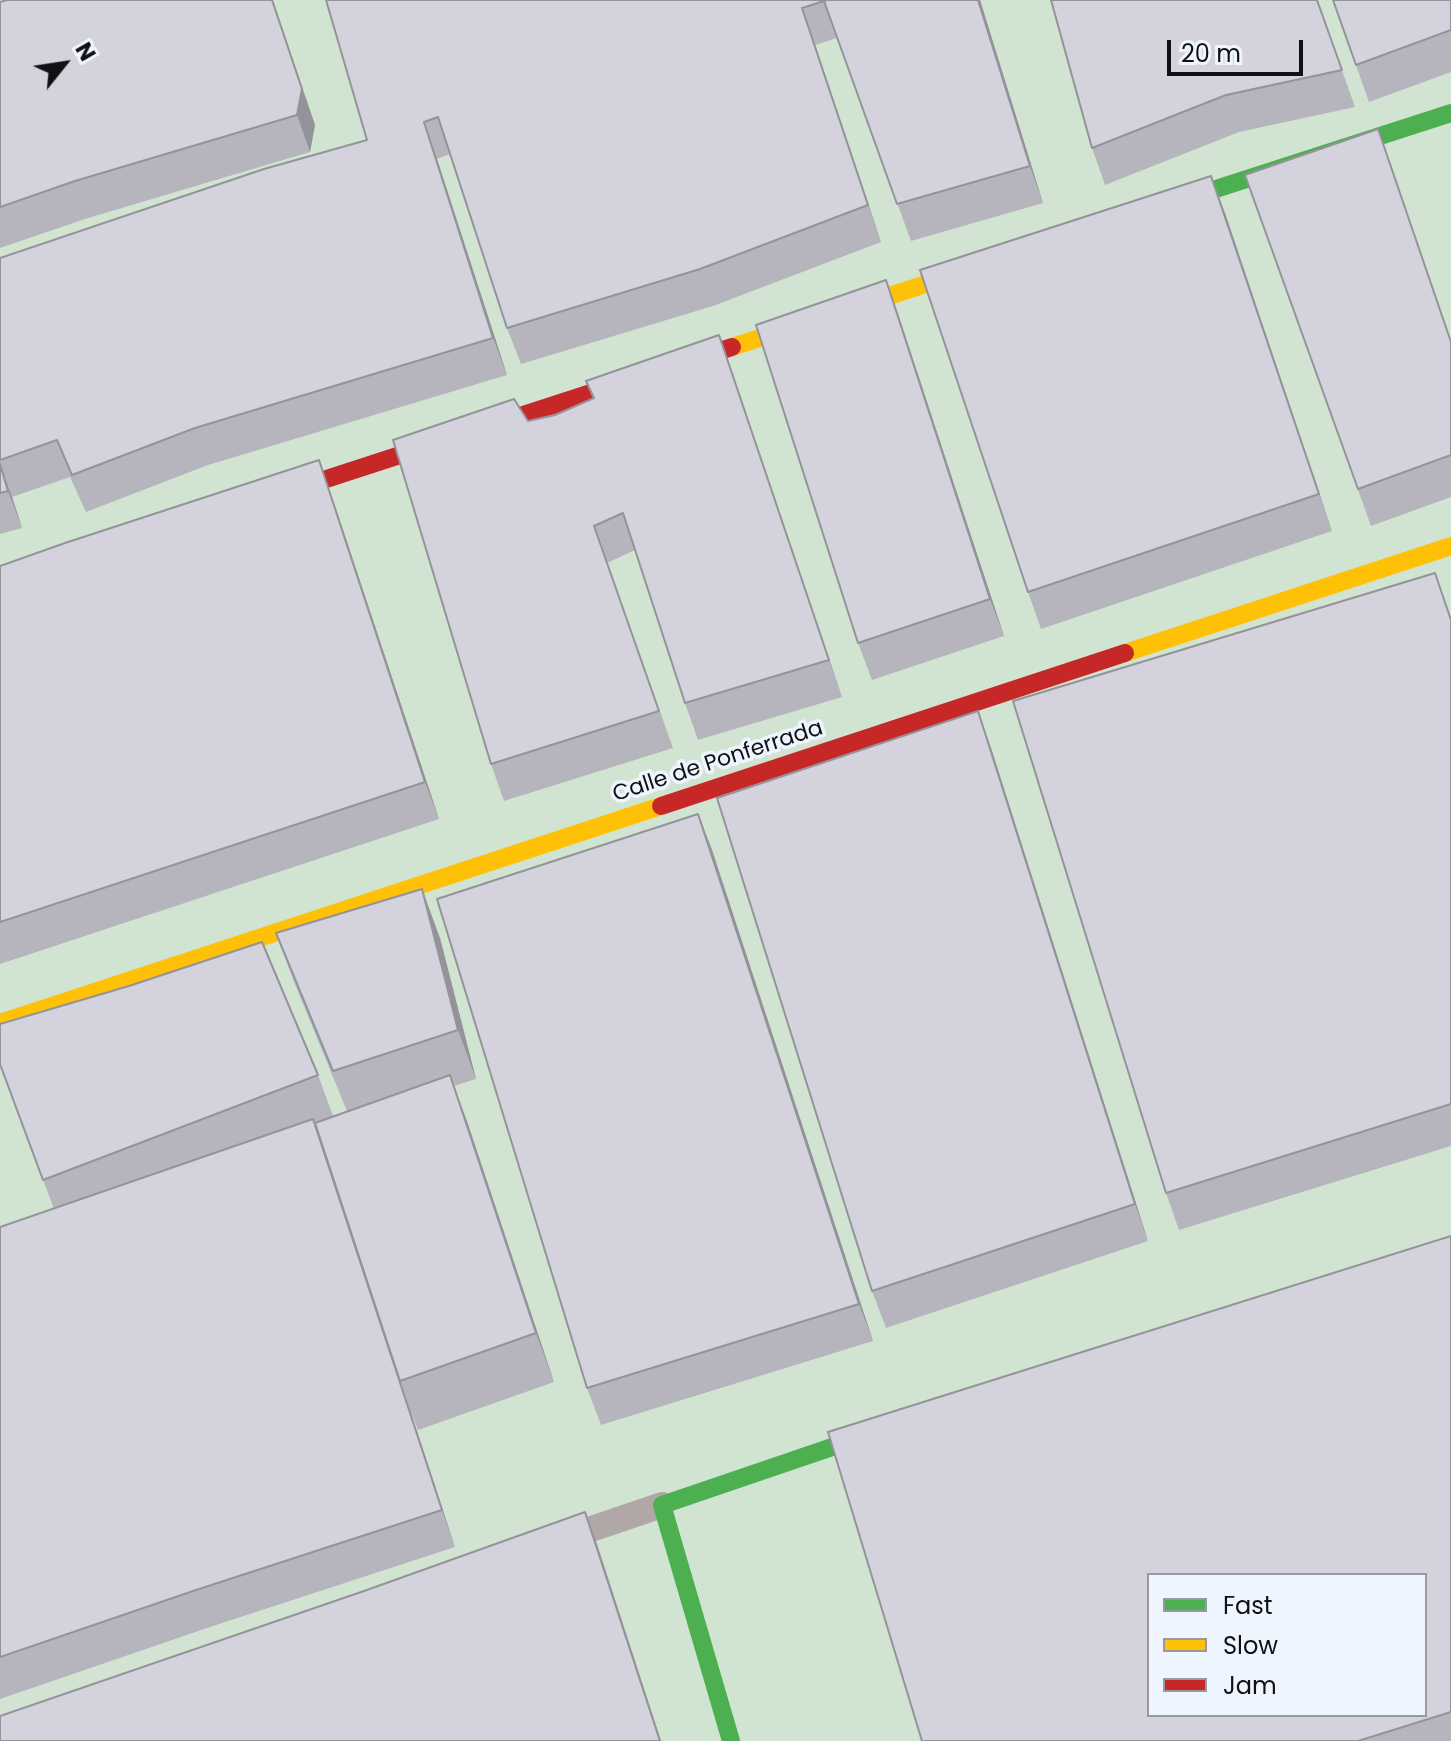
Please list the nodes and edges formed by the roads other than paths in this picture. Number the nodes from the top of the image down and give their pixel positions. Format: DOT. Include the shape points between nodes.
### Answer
graph roads {
  1 [pos="1451,113"];
  2 [pos="1149,211"];
  3 [pos="998,260"];
  4 [pos="257,502"];
  5 [pos="1451,546"];
  6 [pos="0,1023"];
  7 [pos="900,1424"];
  8 [pos="662,1505"];
  9 [pos="541,1546"];
  10 [pos="731,1741"];
  1 -- 2 [label="street"];
  3 -- 4 [label="street"];
  5 -- 6 [label="street, Calle de Ponferrada"];
  7 -- 8 [label="street"];
  8 -- 9 [label="lane"];
  8 -- 10 [label="street"];
}
